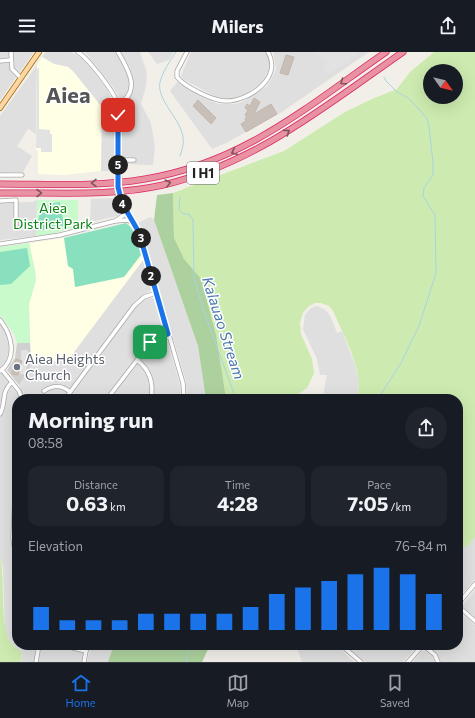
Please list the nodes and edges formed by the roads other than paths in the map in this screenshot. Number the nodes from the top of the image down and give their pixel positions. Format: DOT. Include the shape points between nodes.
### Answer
graph roads {
  1 [pos="11,52"];
  2 [pos="40,52"];
  3 [pos="78,52"];
  4 [pos="118,52"];
  5 [pos="187,52"];
  6 [pos="268,52"];
  7 [pos="386,52"];
  8 [pos="403,52"];
  9 [pos="11,60"];
  10 [pos="0,61"];
  11 [pos="22,78"];
  12 [pos="117,106"];
  13 [pos="0,108"];
  14 [pos="118,126"];
  15 [pos="131,126"];
  16 [pos="118,160"];
  17 [pos="134,160"];
  18 [pos="0,175"];
  19 [pos="22,175"];
  20 [pos="0,184"];
  21 [pos="0,193"];
  22 [pos="0,201"];
  23 [pos="127,213"];
  24 [pos="115,221"];
  25 [pos="134,223"];
  26 [pos="16,225"];
  27 [pos="0,244"];
  28 [pos="156,293"];
  29 [pos="0,320"];
  30 [pos="168,334"];
  31 [pos="137,360"];
  32 [pos="1,370"];
  33 [pos="12,382"];
  34 [pos="44,391"];
  35 [pos="70,392"];
  36 [pos="20,394"];
  37 [pos="112,394"];
  38 [pos="151,394"];
  39 [pos="184,394"];
  40 [pos="0,414"];
  41 [pos="475,584"];
  42 [pos="463,599"];
  43 [pos="463,610"];
  44 [pos="475,621"];
  45 [pos="38,650"];
  46 [pos="82,650"];
  47 [pos="347,650"];
  48 [pos="419,650"];
  49 [pos="429,650"];
  50 [pos="86,651"];
  51 [pos="359,661"];
  52 [pos="36,662"];
  53 [pos="84,662"];
  54 [pos="408,662"];
  55 [pos="438,662"];
  1 -- 9 [label="street"];
  2 -- 11 [label="main road"];
  3 -- 12 [label="street" via="86,57 110,89"];
  4 -- 12 [label="street" via="132,79 128,97"];
  5 -- 6 [label="street" via="176,74 177,77 213,99 224,101 246,96 264,84 271,72 272,62"];
  7 -- 20 [label="highway, I H1, one-way" via="273,131 249,145 202,165 162,176 113,183"];
  21 -- 8 [label="highway, I H1, one-way" via="121,191 163,185 216,169 281,136"];
  9 -- 10 [label="street"];
  9 -- 11 [label="street" via="13,72"];
  11 -- 13 [label="main road"];
  12 -- 14 [label="street"];
  14 -- 15 [label="street"];
  14 -- 16 [label="street"];
  16 -- 17 [label="street"];
  16 -- 23 [label="street, bridge" via="120,198"];
  18 -- 19 [label="street"];
  22 -- 26 [label="street" via="16,200"];
  23 -- 24 [label="street"];
  23 -- 25 [label="street"];
  24 -- 25 [label="street" via="127,220"];
  24 -- 27 [label="street" via="47,237"];
  25 -- 28 [label="street"];
  28 -- 30 [label="street"];
  28 -- 35 [label="street" via="144,297 134,306"];
  29 -- 32 [label="street" via="10,335 12,345 9,360"];
  30 -- 31 [label="street" via="150,342"];
  30 -- 39 [label="street" via="183,383"];
  31 -- 37 [label="street"];
  31 -- 38 [label="street" via="150,376"];
  32 -- 33 [label="street"];
  33 -- 36 [label="street"];
  33 -- 40 [label="street" via="4,391"];
  34 -- 35 [label="street" via="57,386"];
  41 -- 42 [label="street"];
  43 -- 44 [label="street"];
  45 -- 52 [label="street"];
  46 -- 50 [label="street"];
  47 -- 51 [label="street"];
  48 -- 54 [label="street"];
  49 -- 55 [label="street"];
  50 -- 53 [label="street"];
}
